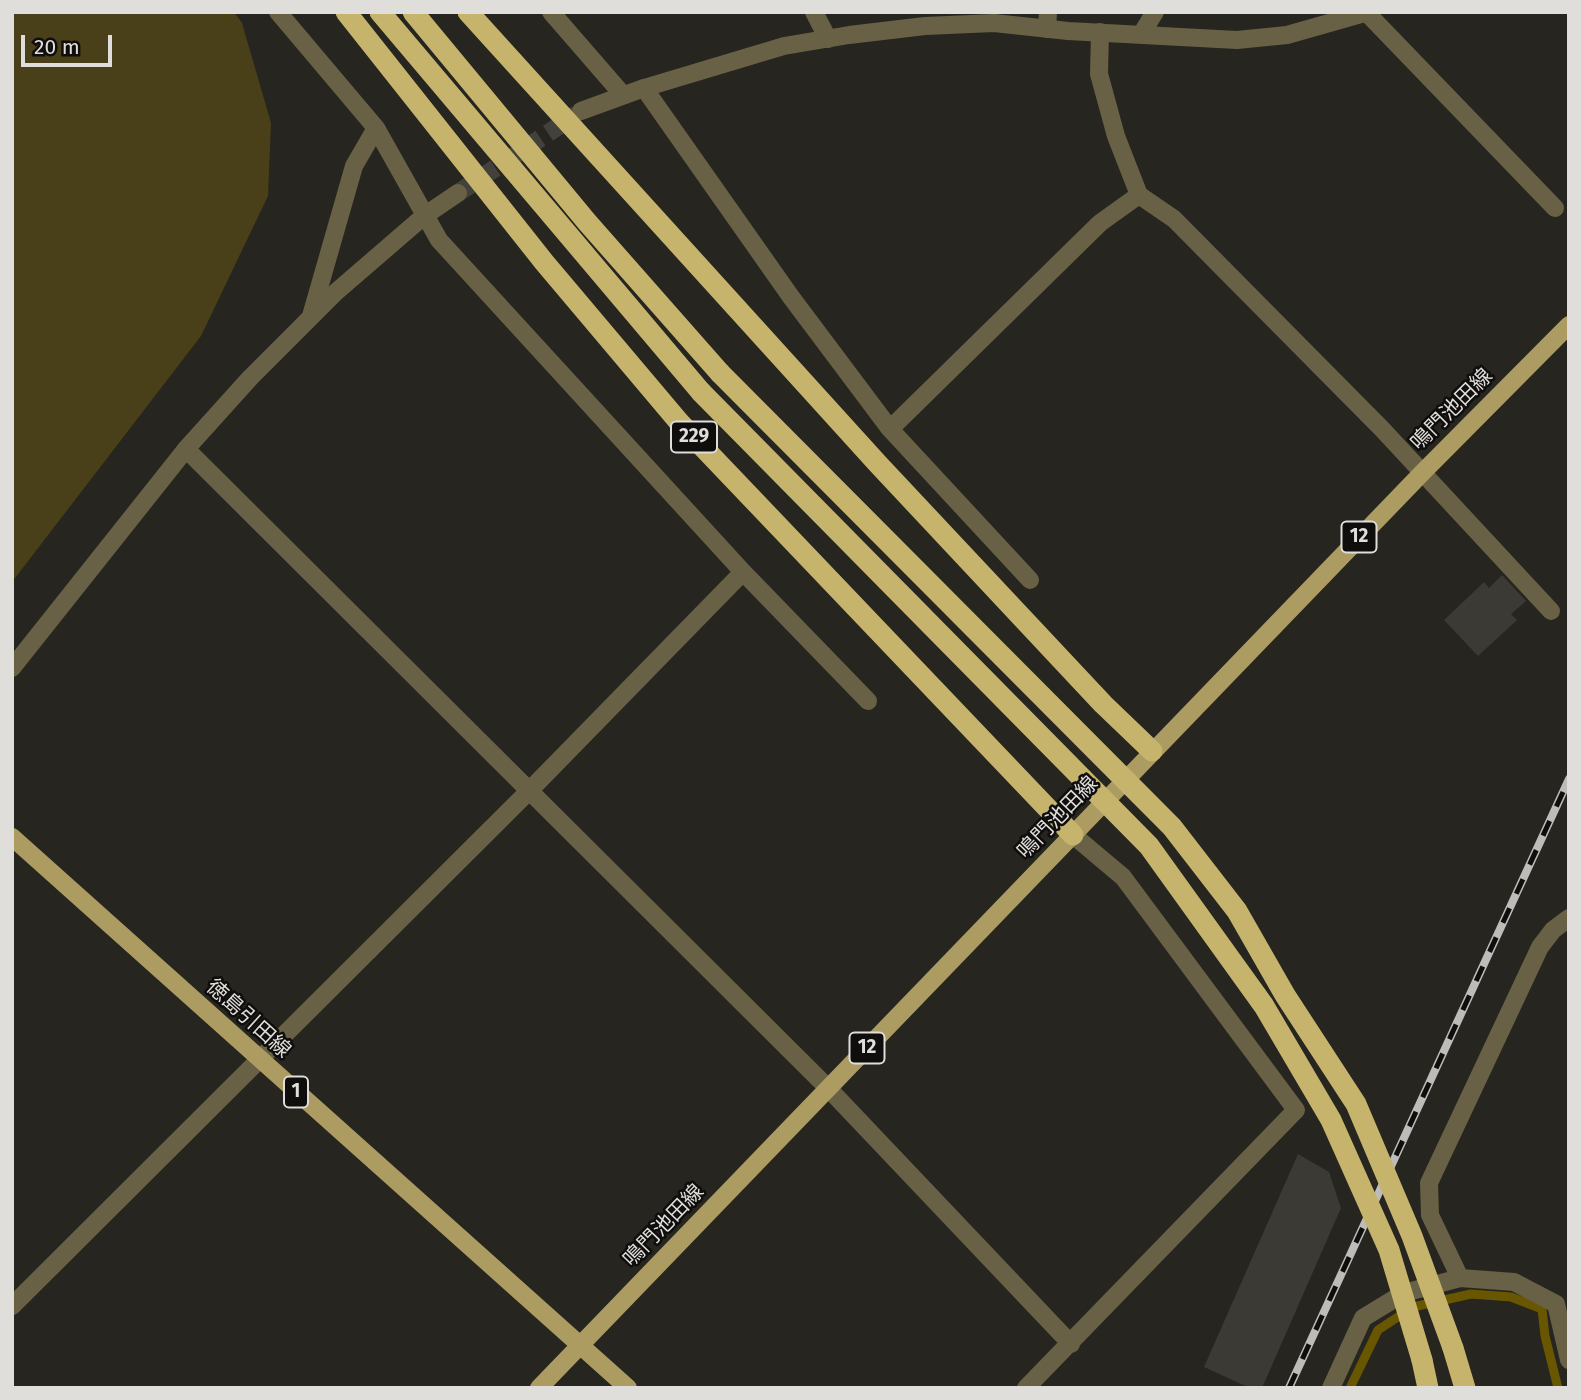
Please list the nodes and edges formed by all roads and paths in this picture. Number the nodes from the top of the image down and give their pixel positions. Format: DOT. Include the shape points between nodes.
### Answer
graph roads {
  1 [pos="278,12"];
  2 [pos="346,12"];
  3 [pos="380,12"];
  4 [pos="413,12"];
  5 [pos="468,12"];
  6 [pos="551,12"];
  7 [pos="814,12"];
  8 [pos="1155,12"];
  9 [pos="1367,13"];
  10 [pos="1048,21"];
  11 [pos="1100,32"];
  12 [pos="1142,33"];
  13 [pos="828,39"];
  14 [pos="644,88"];
  15 [pos="623,95"];
  16 [pos="582,111"];
  17 [pos="376,128"];
  18 [pos="458,193"];
  19 [pos="1139,195"];
  20 [pos="1555,208"];
  21 [pos="424,216"];
  22 [pos="312,316"];
  23 [pos="1569,326"];
  24 [pos="890,429"];
  25 [pos="186,449"];
  26 [pos="1422,473"];
  27 [pos="743,572"];
  28 [pos="1030,580"];
  29 [pos="1552,611"];
  30 [pos="12,668"];
  31 [pos="868,701"];
  32 [pos="1152,751"];
  33 [pos="530,790"];
  34 [pos="1073,835"];
  35 [pos="12,837"];
  36 [pos="1569,918"];
  37 [pos="260,1060"];
  38 [pos="828,1088"];
  39 [pos="1460,1278"];
  40 [pos="12,1306"];
  41 [pos="582,1344"];
  42 [pos="1071,1344"];
  43 [pos="1569,1360"];
  44 [pos="540,1388"];
  45 [pos="628,1388"];
  46 [pos="1026,1388"];
  47 [pos="1331,1388"];
  48 [pos="1428,1388"];
  49 [pos="1465,1388"];
  1 -- 17 [label="street"];
  2 -- 34 [label="highway, 229" via="544,262 679,422"];
  3 -- 48 [label="highway, bridge" via="701,392 1149,846 1264,1006 1331,1120 1389,1250"];
  4 -- 49 [label="highway, bridge" via="720,373 1171,827 1237,911 1356,1104 1412,1236"];
  5 -- 32 [label="highway" via="878,464 1102,704"];
  6 -- 15 [label="street"];
  7 -- 13 [label="street"];
  8 -- 12 [label="street"];
  9 -- 12 [label="street" via="1287,36 1237,40"];
  9 -- 20 [label="street"];
  10 -- 11 [label="street"];
  10 -- 13 [label="street" via="925,26"];
  11 -- 12 [label="street"];
  11 -- 19 [label="street" via="1099,74"];
  13 -- 14 [label="street" via="784,46"];
  14 -- 15 [label="street"];
  14 -- 24 [label="street"];
  15 -- 16 [label="street"];
  17 -- 21 [label="street"];
  17 -- 22 [label="street" via="354,166"];
  18 -- 21 [label="street"];
  19 -- 24 [label="street" via="1100,223"];
  19 -- 26 [label="street" via="1174,219"];
  21 -- 22 [label="street"];
  21 -- 27 [label="street" via="439,240"];
  22 -- 25 [label="street"];
  23 -- 26 [label="main road, 鳴門池田線 / 12"];
  24 -- 28 [label="street"];
  25 -- 30 [label="street"];
  25 -- 33 [label="street"];
  26 -- 29 [label="street"];
  26 -- 32 [label="main road, 鳴門池田線 / 12"];
  27 -- 31 [label="street"];
  27 -- 33 [label="street"];
  32 -- 34 [label="main road, 鳴門池田線 / 12"];
  33 -- 37 [label="street"];
  33 -- 38 [label="street"];
  34 -- 38 [label="main road, 鳴門池田線 / 12"];
  34 -- 42 [label="street" via="1123,877 1296,1110"];
  35 -- 37 [label="main road, 徳島引田線 / 1"];
  36 -- 39 [label="street" via="1540,947 1429,1183 1430,1214"];
  37 -- 40 [label="street"];
  37 -- 41 [label="main road, 徳島引田線 / 1"];
  38 -- 41 [label="main road, 鳴門池田線 / 12"];
  38 -- 42 [label="street"];
  39 -- 43 [label="street" via="1514,1282 1556,1304"];
  39 -- 47 [label="street" via="1404,1293 1363,1318"];
  41 -- 44 [label="main road"];
  41 -- 45 [label="main road, 徳島引田線 / 1"];
  42 -- 46 [label="street"];
}
